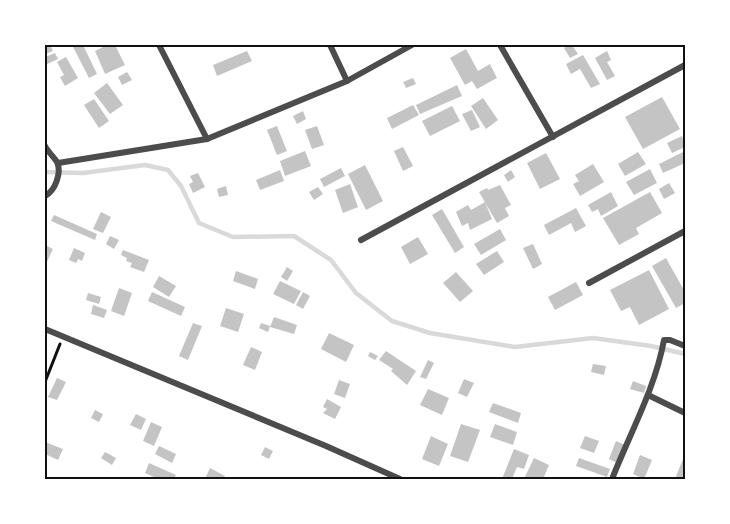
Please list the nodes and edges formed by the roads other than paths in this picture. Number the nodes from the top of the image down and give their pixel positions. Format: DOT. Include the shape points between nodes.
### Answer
graph roads {
  1 [pos="159,45"];
  2 [pos="330,45"];
  3 [pos="412,45"];
  4 [pos="501,45"];
  5 [pos="685,65"];
  6 [pos="346,81"];
  7 [pos="553,137"];
  8 [pos="207,139"];
  9 [pos="45,146"];
  10 [pos="58,163"];
  11 [pos="45,196"];
  12 [pos="685,231"];
  13 [pos="361,240"];
  14 [pos="590,283"];
  15 [pos="45,329"];
  16 [pos="685,346"];
  17 [pos="648,394"];
  18 [pos="685,413"];
  19 [pos="400,479"];
  20 [pos="612,479"];
  1 -- 8 [label="street"];
  2 -- 6 [label="street"];
  3 -- 6 [label="street"];
  4 -- 7 [label="street"];
  5 -- 7 [label="street"];
  6 -- 8 [label="street"];
  7 -- 13 [label="street"];
  8 -- 10 [label="street"];
  9 -- 10 [label="street"];
  10 -- 11 [label="street" via="57,184"];
  12 -- 14 [label="street"];
  15 -- 19 [label="street"];
  16 -- 17 [label="street" via="664,340"];
  17 -- 18 [label="street"];
  17 -- 20 [label="street"];
}
